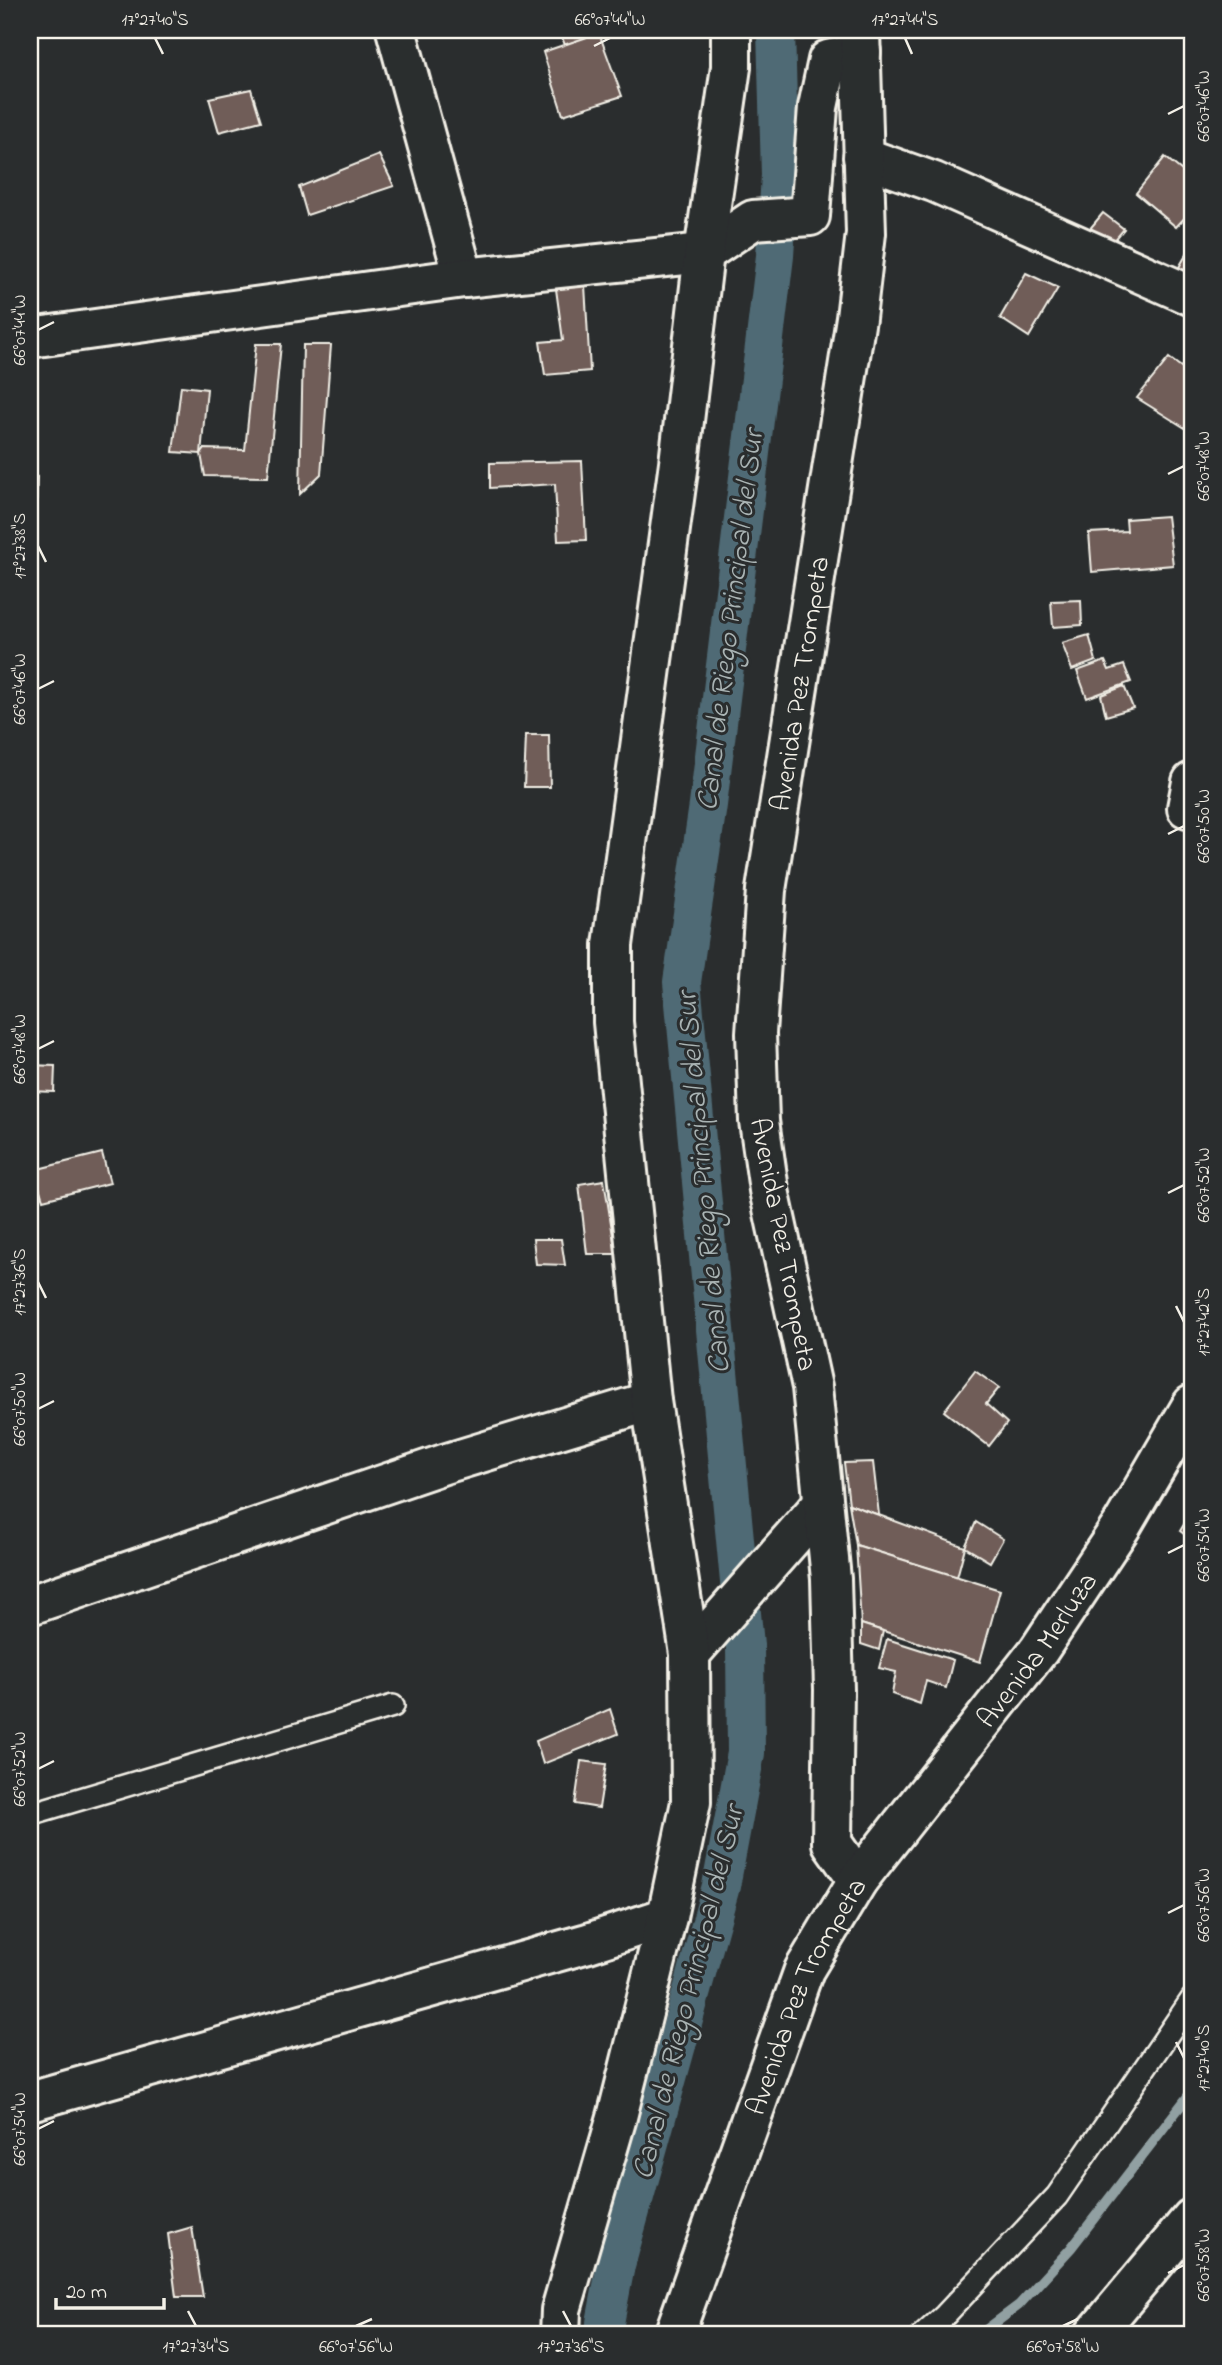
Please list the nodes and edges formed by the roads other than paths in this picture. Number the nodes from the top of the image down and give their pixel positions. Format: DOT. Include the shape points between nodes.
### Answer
graph roads {
  1 [pos="396,30"];
  2 [pos="731,30"];
  3 [pos="860,41"];
  4 [pos="863,157"];
  5 [pos="704,253"];
  6 [pos="464,278"];
  7 [pos="1192,296"];
  8 [pos="30,338"];
  9 [pos="651,1401"];
  10 [pos="1192,1405"];
  11 [pos="817,1512"];
  12 [pos="30,1605"];
  13 [pos="691,1653"];
  14 [pos="393,1706"];
  15 [pos="30,1814"];
  16 [pos="858,1880"];
  17 [pos="667,1917"];
  18 [pos="1192,1999"];
  19 [pos="30,2101"];
  20 [pos="1192,2218"];
  21 [pos="560,2335"];
  22 [pos="674,2335"];
  23 [pos="923,2335"];
  24 [pos="1094,2335"];
  1 -- 6 [label="street"];
  2 -- 5 [label="street" via="732,67"];
  3 -- 4 [label="street, Avenida Pez Trompeta"];
  3 -- 5 [label="street" via="828,60 818,107 810,216 753,220"];
  4 -- 7 [label="street" via="934,182"];
  4 -- 11 [label="street, Avenida Pez Trompeta" via="866,233 856,318 766,890 756,1033 769,1190 812,1387"];
  5 -- 6 [label="street"];
  5 -- 9 [label="street" via="613,945 613,1022"];
  6 -- 8 [label="street"];
  9 -- 12 [label="street" via="444,1464"];
  9 -- 13 [label="street"];
  10 -- 16 [label="street, Avenida Merluza" via="1122,1525 1039,1650"];
  11 -- 13 [label="street"];
  11 -- 16 [label="street, Avenida Pez Trompeta" via="831,1579 832,1843"];
  13 -- 17 [label="street" via="691,1802"];
  14 -- 15 [label="lane"];
  16 -- 22 [label="street, Avenida Pez Trompeta" via="804,1970"];
  17 -- 19 [label="street"];
  17 -- 21 [label="street" via="617,2117 561,2310"];
  18 -- 23 [label="lane" via="1057,2196"];
  20 -- 24 [label="street"];
}
